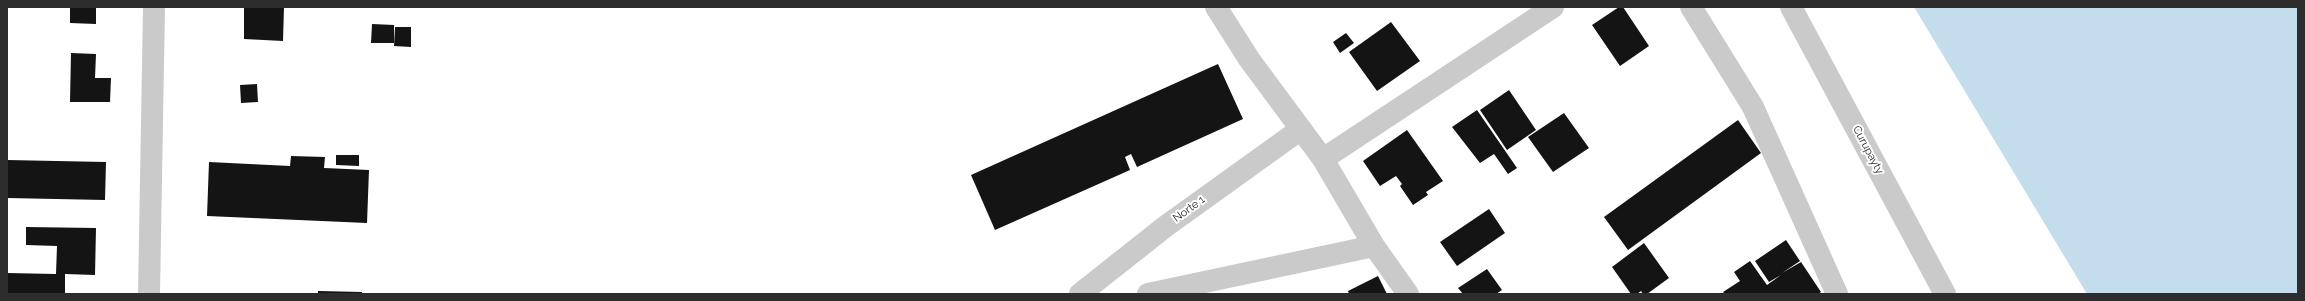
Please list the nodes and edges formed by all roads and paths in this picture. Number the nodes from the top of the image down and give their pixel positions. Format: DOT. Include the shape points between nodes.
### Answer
graph roads {
  1 [pos="154,7"];
  2 [pos="1216,7"];
  3 [pos="1553,7"];
  4 [pos="1691,7"];
  5 [pos="1790,7"];
  6 [pos="1301,129"];
  7 [pos="1323,159"];
  8 [pos="1374,246"];
  9 [pos="1087,292"];
  10 [pos="149,294"];
  11 [pos="1148,294"];
  12 [pos="1408,294"];
  13 [pos="1837,294"];
  14 [pos="1945,294"];
  1 -- 10 [label="street"];
  2 -- 6 [label="street" via="1249,59"];
  3 -- 7 [label="street"];
  4 -- 13 [label="street" via="1753,107"];
  5 -- 14 [label="street, Curupayty"];
  6 -- 7 [label="street"];
  6 -- 9 [label="street, Norte 1" via="1166,226"];
  7 -- 8 [label="street"];
  8 -- 11 [label="street"];
  8 -- 12 [label="street"];
}
